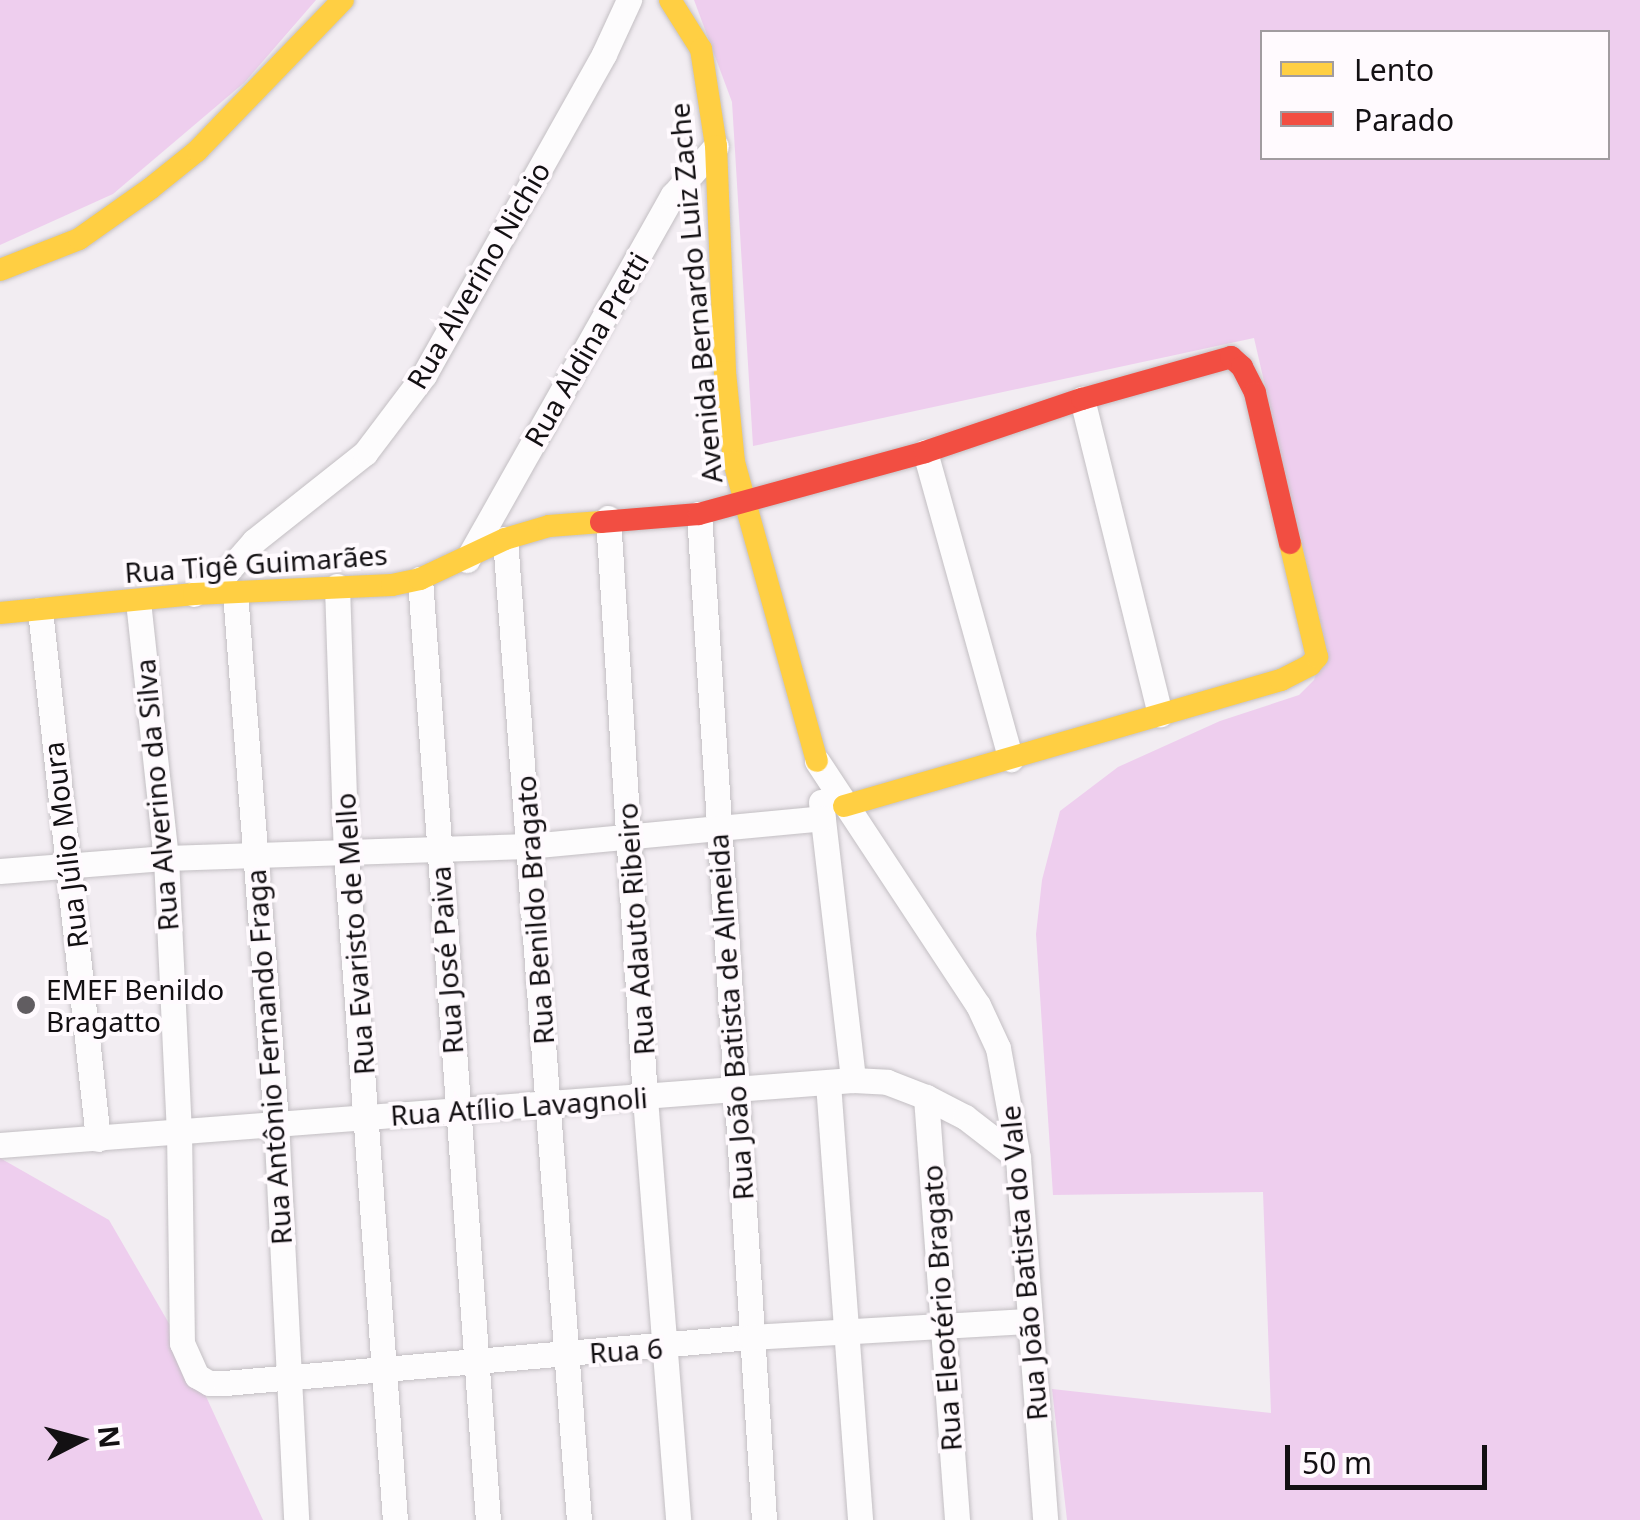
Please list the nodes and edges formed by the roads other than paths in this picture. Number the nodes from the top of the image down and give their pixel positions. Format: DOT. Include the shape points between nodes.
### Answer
graph roads {
  1 [pos="342,0"];
  2 [pos="629,0"];
  3 [pos="670,0"];
  4 [pos="716,146"];
  5 [pos="0,270"];
  6 [pos="1082,399"];
  7 [pos="926,452"];
  8 [pos="743,502"];
  9 [pos="699,514"];
  10 [pos="608,518"];
  11 [pos="505,539"];
  12 [pos="466,560"];
  13 [pos="420,578"];
  14 [pos="337,586"];
  15 [pos="234,593"];
  16 [pos="194,594"];
  17 [pos="138,601"];
  18 [pos="40,610"];
  19 [pos="0,613"];
  20 [pos="1160,714"];
  21 [pos="1011,759"];
  22 [pos="817,761"];
  23 [pos="834,812"];
  24 [pos="718,829"];
  25 [pos="629,834"];
  26 [pos="529,846"];
  27 [pos="439,849"];
  28 [pos="346,853"];
  29 [pos="252,854"];
  30 [pos="166,858"];
  31 [pos="67,864"];
  32 [pos="0,871"];
  33 [pos="841,1082"];
  34 [pos="734,1090"];
  35 [pos="926,1097"];
  36 [pos="645,1098"];
  37 [pos="549,1106"];
  38 [pos="457,1112"];
  39 [pos="366,1116"];
  40 [pos="276,1121"];
  41 [pos="179,1130"];
  42 [pos="98,1140"];
  43 [pos="0,1146"];
  44 [pos="1018,1158"];
  45 [pos="1028,1321"];
  46 [pos="943,1326"];
  47 [pos="847,1331"];
  48 [pos="750,1336"];
  49 [pos="663,1348"];
  50 [pos="568,1354"];
  51 [pos="479,1362"];
  52 [pos="384,1369"];
  53 [pos="290,1378"];
  54 [pos="225,1383"];
  55 [pos="296,1520"];
  56 [pos="395,1520"];
  57 [pos="488,1520"];
  58 [pos="579,1520"];
  59 [pos="678,1520"];
  60 [pos="764,1520"];
  61 [pos="860,1520"];
  62 [pos="957,1520"];
  63 [pos="1045,1520"];
  1 -- 5 [label="street" via="151,188 79,238"];
  2 -- 16 [label="street, Rua Alverino Nichio" via="424,375 356,461"];
  3 -- 4 [label="street, Avenida Bernardo Luiz Zache" via="700,49"];
  4 -- 8 [label="street, Avenida Bernardo Luiz Zache" via="725,372"];
  4 -- 12 [label="street, Rua Aldina Pretti" via="673,195"];
  6 -- 7 [label="street, Rua Tigê Guimarães"];
  6 -- 20 [label="street"];
  6 -- 20 [label="street, Rua Tigê Guimarães" via="1231,358 1255,394 1317,657 1297,675"];
  7 -- 8 [label="street, Rua Tigê Guimarães"];
  7 -- 21 [label="street"];
  8 -- 9 [label="street, Rua Tigê Guimarães"];
  8 -- 22 [label="street, Avenida Bernardo Luiz Zache"];
  9 -- 10 [label="street, Rua Tigê Guimarães"];
  9 -- 24 [label="street, Rua João Batista de Almeida"];
  10 -- 11 [label="street, Rua Tigê Guimarães"];
  10 -- 25 [label="street, Rua Adauto Ribeiro"];
  11 -- 12 [label="street, Rua Tigê Guimarães"];
  11 -- 26 [label="street, Rua Benildo Bragato"];
  12 -- 13 [label="street, Rua Tigê Guimarães"];
  13 -- 14 [label="street, Rua Tigê Guimarães"];
  13 -- 27 [label="street, Rua José Paiva"];
  14 -- 15 [label="street, Rua Tigê Guimarães"];
  14 -- 28 [label="street, Rua Evaristo de Mello"];
  15 -- 16 [label="street, Rua Tigê Guimarães"];
  15 -- 29 [label="street, Rua Antônio Fernando Fraga"];
  16 -- 17 [label="street, Rua Tigê Guimarães"];
  17 -- 18 [label="street, Rua Tigê Guimarães"];
  17 -- 30 [label="street, Rua Alverino da Silva"];
  18 -- 19 [label="street, Rua Tigê Guimarães"];
  18 -- 31 [label="street, Rua Júlio Moura"];
  20 -- 21 [label="street"];
  21 -- 23 [label="street"];
  22 -- 23 [label="street"];
  23 -- 24 [label="street"];
  23 -- 33 [label="street"];
  23 -- 44 [label="street, Rua João Batista do Vale" via="978,1005 998,1048"];
  24 -- 25 [label="street"];
  24 -- 34 [label="street, Rua João Batista de Almeida"];
  25 -- 26 [label="street"];
  25 -- 36 [label="street, Rua Adauto Ribeiro"];
  26 -- 27 [label="street"];
  26 -- 37 [label="street, Rua Benildo Bragato"];
  27 -- 28 [label="street"];
  27 -- 38 [label="street, Rua José Paiva"];
  28 -- 29 [label="street"];
  28 -- 39 [label="street, Rua Evaristo de Mello"];
  29 -- 30 [label="street"];
  29 -- 40 [label="street, Rua Antônio Fernando Fraga"];
  30 -- 31 [label="street"];
  30 -- 41 [label="street, Rua Alverino da Silva"];
  31 -- 32 [label="street"];
  31 -- 42 [label="street, Rua Júlio Moura"];
  33 -- 34 [label="street, Rua Atílio Lavagnoli"];
  33 -- 35 [label="street, Rua Atílio Lavagnoli" via="887,1082"];
  33 -- 47 [label="street"];
  34 -- 36 [label="street, Rua Atílio Lavagnoli"];
  34 -- 48 [label="street, Rua João Batista de Almeida"];
  35 -- 44 [label="street, Rua Atílio Lavagnoli"];
  35 -- 46 [label="street, Rua Eleotério Bragato"];
  36 -- 37 [label="street, Rua Atílio Lavagnoli"];
  36 -- 49 [label="street, Rua Adauto Ribeiro"];
  37 -- 38 [label="street, Rua Atílio Lavagnoli"];
  37 -- 50 [label="street, Rua Benildo Bragato"];
  38 -- 39 [label="street, Rua Atílio Lavagnoli"];
  38 -- 51 [label="street, Rua José Paiva"];
  39 -- 40 [label="street, Rua Atílio Lavagnoli"];
  39 -- 52 [label="street, Rua Evaristo de Mello"];
  40 -- 41 [label="street, Rua Atílio Lavagnoli"];
  40 -- 53 [label="street, Rua Antônio Fernando Fraga"];
  41 -- 42 [label="street, Rua Atílio Lavagnoli"];
  41 -- 54 [label="street, Rua Alverino da Silva" via="182,1343 197,1376"];
  42 -- 43 [label="street, Rua Atílio Lavagnoli"];
  44 -- 45 [label="street, Rua João Batista do Vale"];
  45 -- 46 [label="street, Rua 6"];
  45 -- 63 [label="street, Rua João Batista do Vale"];
  46 -- 47 [label="street, Rua 6"];
  46 -- 62 [label="street, Rua Eleotério Bragato"];
  47 -- 48 [label="street, Rua 6"];
  47 -- 61 [label="street"];
  48 -- 49 [label="street, Rua 6"];
  48 -- 60 [label="street, Rua João Batista de Almeida"];
  49 -- 50 [label="street, Rua 6"];
  49 -- 59 [label="street, Rua Adauto Ribeiro"];
  50 -- 51 [label="street, Rua 6"];
  50 -- 58 [label="street, Rua Benildo Bragato"];
  51 -- 52 [label="street, Rua 6"];
  51 -- 57 [label="street, Rua José Paiva"];
  52 -- 53 [label="street, Rua 6"];
  52 -- 56 [label="street, Rua Evaristo de Mello"];
  53 -- 54 [label="street, Rua 6"];
  53 -- 55 [label="street, Rua Antônio Fernando Fraga"];
}
